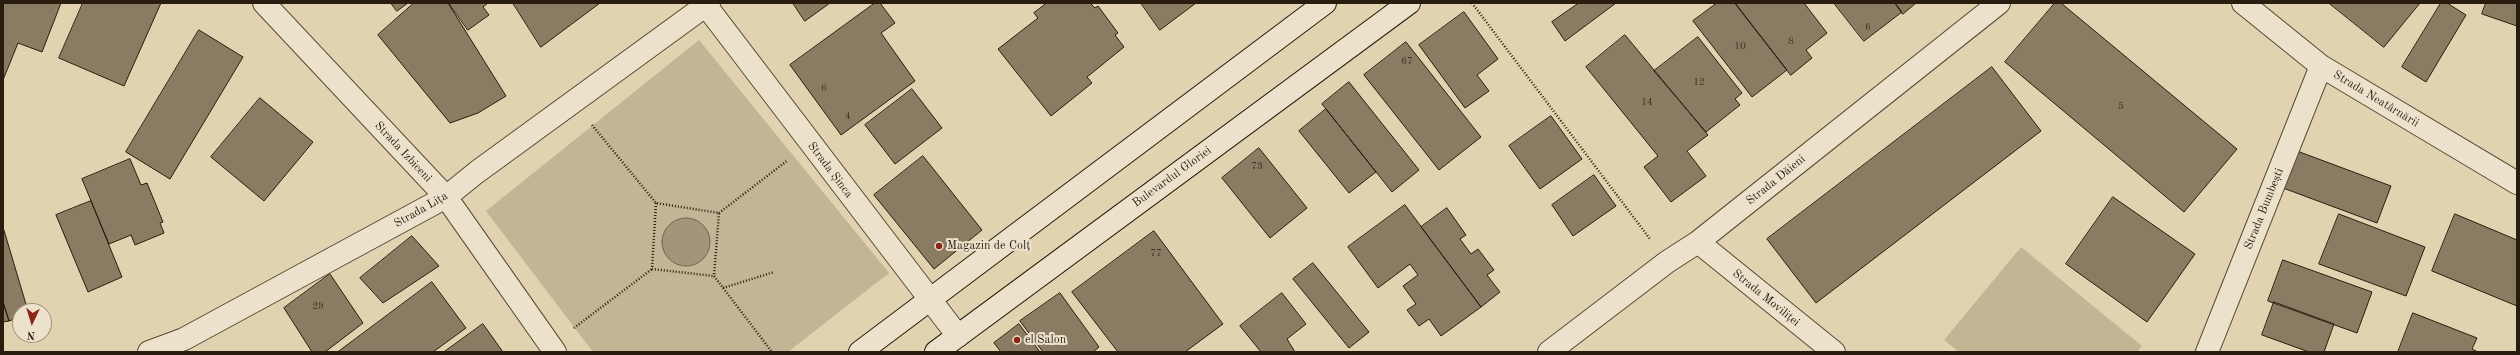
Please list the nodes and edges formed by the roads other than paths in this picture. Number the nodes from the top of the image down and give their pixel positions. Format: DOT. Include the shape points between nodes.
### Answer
graph roads {
  1 [pos="264,3"];
  2 [pos="1325,3"];
  3 [pos="1409,3"];
  4 [pos="1999,3"];
  5 [pos="2243,3"];
  6 [pos="706,4"];
  7 [pos="2321,66"];
  8 [pos="2517,182"];
  9 [pos="446,197"];
  10 [pos="1698,242"];
  11 [pos="930,301"];
  12 [pos="958,336"];
  13 [pos="553,349"];
  14 [pos="149,352"];
  15 [pos="860,352"];
  16 [pos="936,352"];
  17 [pos="1549,352"];
  18 [pos="1834,352"];
  19 [pos="2208,352"];
  1 -- 9 [label="street, Strada Izbiceni"];
  2 -- 11 [label="street"];
  3 -- 12 [label="street, Bulevardul Gloriei"];
  4 -- 10 [label="street, Strada Dăieni"];
  5 -- 7 [label="street, Strada Neatârnării"];
  6 -- 9 [label="street, Strada Lița"];
  6 -- 11 [label="street, Strada Șinca"];
  7 -- 8 [label="street, Strada Neatârnării"];
  7 -- 19 [label="street, Strada Bumbești"];
  9 -- 13 [label="street, Strada Izbiceni"];
  9 -- 14 [label="street, Strada Lița" via="184,339"];
  10 -- 17 [label="street, Strada Dăieni" via="1667,262"];
  10 -- 18 [label="street, Strada Moviliței"];
  11 -- 12 [label="street, Strada Șinca"];
  11 -- 15 [label="street"];
  12 -- 16 [label="street, Bulevardul Gloriei"];
}
